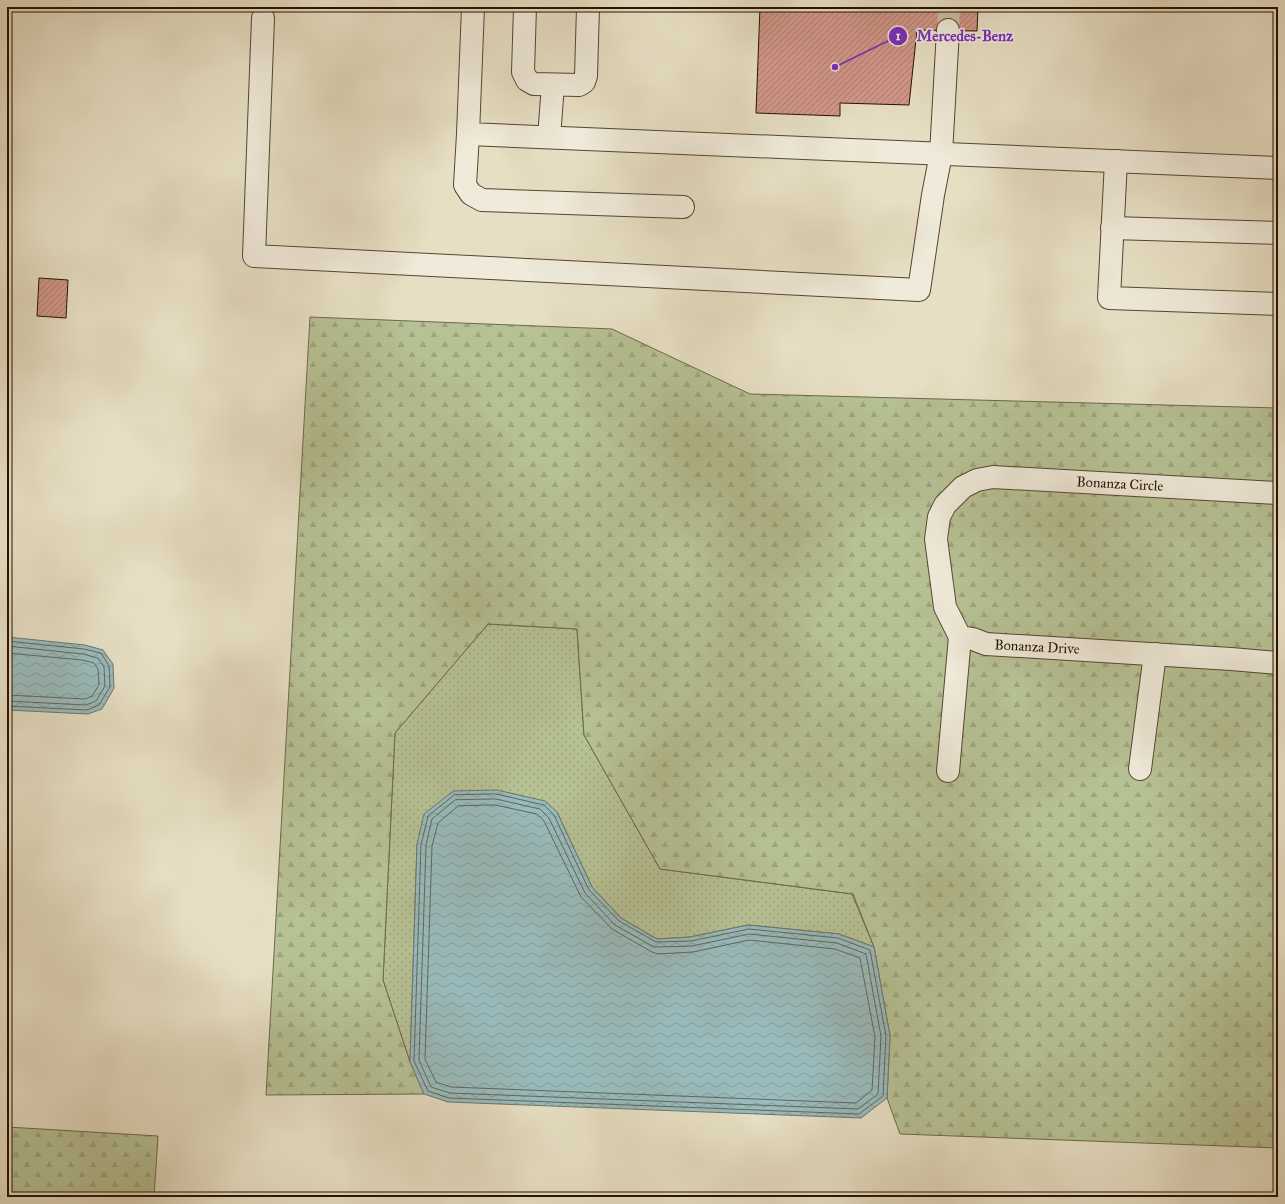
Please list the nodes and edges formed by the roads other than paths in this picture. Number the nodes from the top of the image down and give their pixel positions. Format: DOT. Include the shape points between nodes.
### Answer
graph roads {
  1 [pos="473,7"];
  2 [pos="525,7"];
  3 [pos="588,7"];
  4 [pos="263,18"];
  5 [pos="948,30"];
  6 [pos="553,85"];
  7 [pos="468,134"];
  8 [pos="549,138"];
  9 [pos="941,154"];
  10 [pos="1116,161"];
  11 [pos="1278,168"];
  12 [pos="683,207"];
  13 [pos="1112,228"];
  14 [pos="1278,233"];
  15 [pos="1278,304"];
  16 [pos="1278,493"];
  17 [pos="960,637"];
  18 [pos="1156,654"];
  19 [pos="1278,663"];
  20 [pos="1140,768"];
  21 [pos="948,771"];
  1 -- 7 [label="street"];
  2 -- 6 [label="street" via="523,72 526,80 534,84"];
  3 -- 6 [label="street" via="584,82 578,85"];
  4 -- 9 [label="street" via="254,256 919,290"];
  5 -- 9 [label="street"];
  6 -- 8 [label="street"];
  7 -- 8 [label="street"];
  7 -- 12 [label="street" via="465,185 471,194 482,200"];
  8 -- 9 [label="street"];
  9 -- 10 [label="street"];
  10 -- 11 [label="street"];
  10 -- 13 [label="street"];
  13 -- 14 [label="street"];
  13 -- 15 [label="street" via="1109,298"];
  16 -- 17 [label="street, Bonanza Circle" via="993,477 977,480 963,487 945,505 939,517 936,539 945,607"];
  17 -- 18 [label="street, Bonanza Drive" via="986,644"];
  17 -- 21 [label="street"];
  18 -- 19 [label="street, Bonanza Drive"];
  18 -- 20 [label="street"];
}
